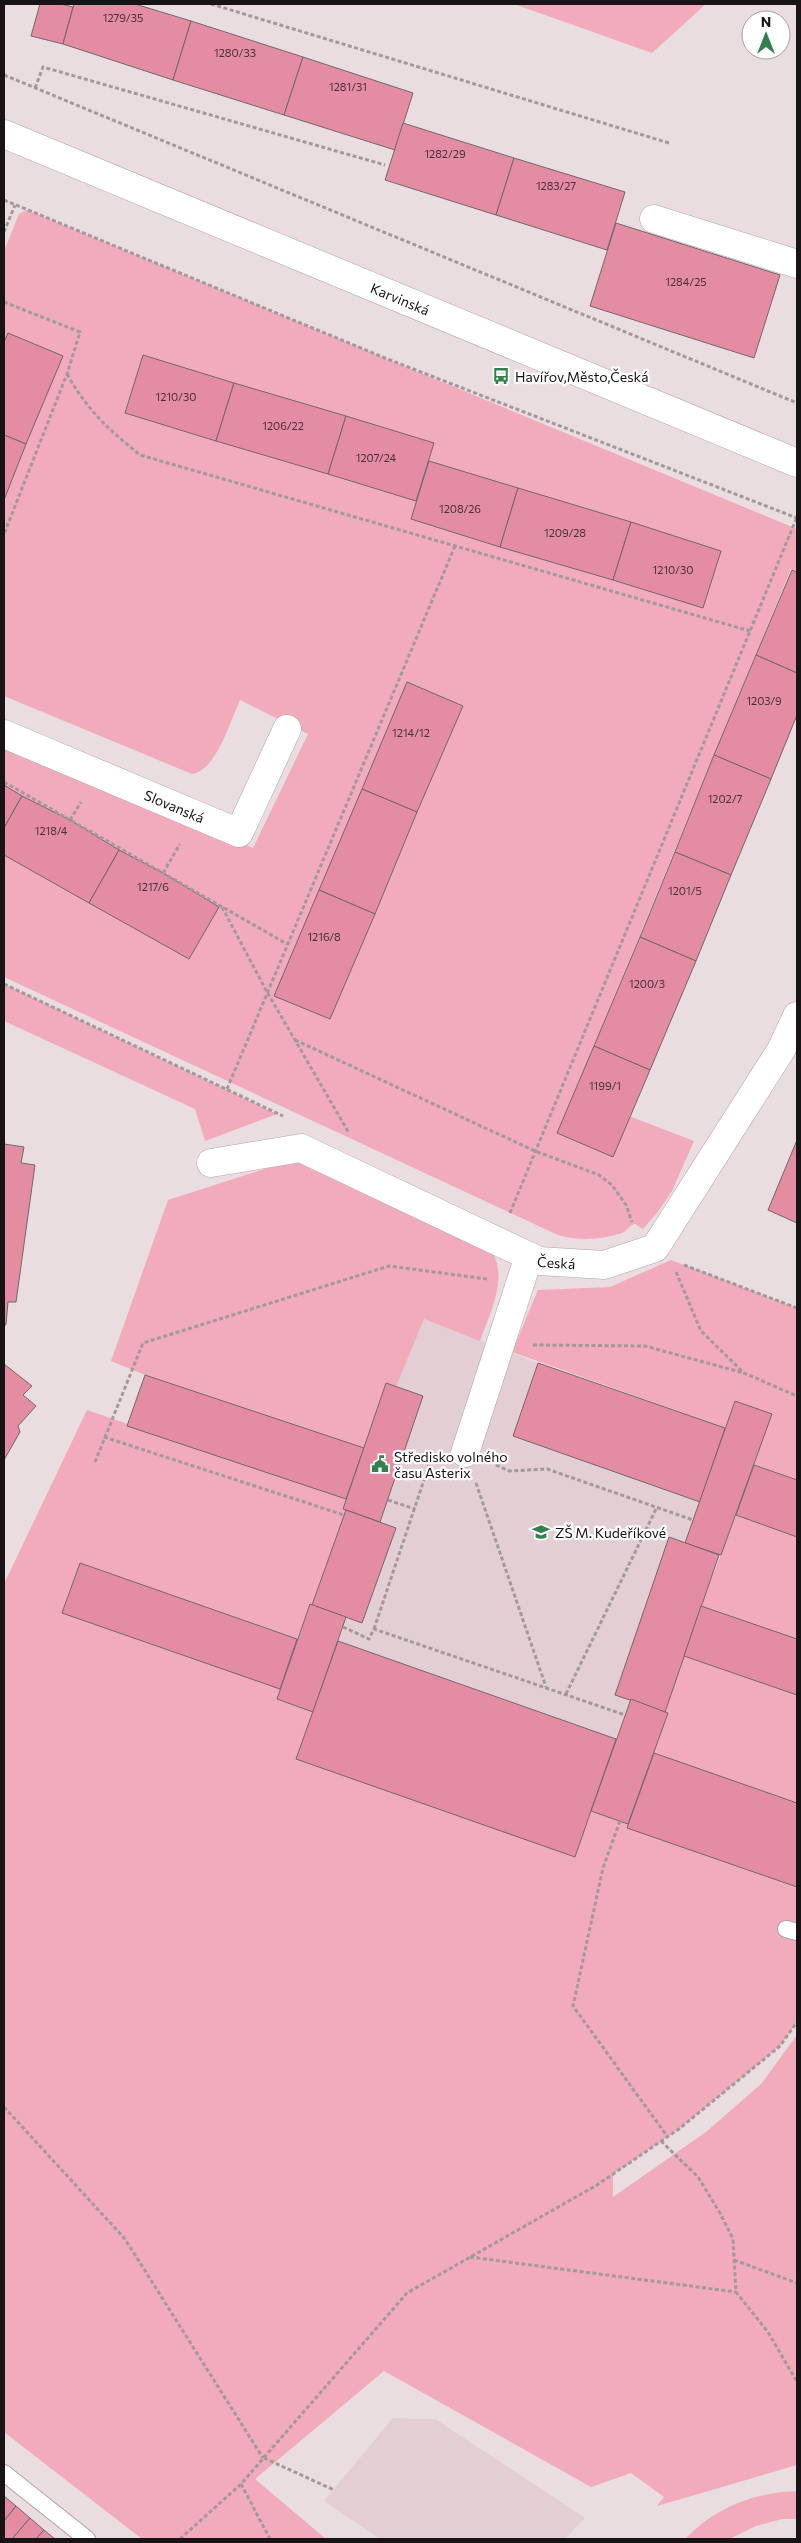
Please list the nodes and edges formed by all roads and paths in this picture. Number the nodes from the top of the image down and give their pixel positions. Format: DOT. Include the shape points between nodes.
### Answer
graph roads {
  1 [pos="211,4"];
  2 [pos="4,76"];
  3 [pos="35,88"];
  4 [pos="4,134"];
  5 [pos="669,144"];
  6 [pos="385,165"];
  7 [pos="4,200"];
  8 [pos="15,205"];
  9 [pos="654,218"];
  10 [pos="4,232"];
  11 [pos="797,264"];
  12 [pos="4,302"];
  13 [pos="67,374"];
  14 [pos="797,403"];
  15 [pos="797,463"];
  16 [pos="797,518"];
  17 [pos="4,534"];
  18 [pos="455,546"];
  19 [pos="750,631"];
  20 [pos="287,729"];
  21 [pos="4,734"];
  22 [pos="4,782"];
  23 [pos="222,907"];
  24 [pos="287,944"];
  25 [pos="267,992"];
  26 [pos="797,1016"];
  27 [pos="295,1040"];
  28 [pos="226,1089"];
  29 [pos="351,1137"];
  30 [pos="535,1150"];
  31 [pos="211,1163"];
  32 [pos="507,1221"];
  33 [pos="654,1246"];
  34 [pos="529,1256"];
  35 [pos="520,1284"];
  36 [pos="797,1308"];
  37 [pos="500,1345"];
  38 [pos="744,1373"];
  39 [pos="797,1396"];
  40 [pos="104,1437"];
  41 [pos="465,1452"];
  42 [pos="94,1462"];
  43 [pos="388,1500"];
  44 [pos="657,1507"];
  45 [pos="415,1509"];
  46 [pos="344,1516"];
  47 [pos="693,1520"];
  48 [pos="342,1627"];
  49 [pos="374,1629"];
  50 [pos="546,1687"];
  51 [pos="566,1694"];
  52 [pos="626,1714"];
  53 [pos="620,1821"];
  54 [pos="797,2022"];
  55 [pos="4,2107"];
  56 [pos="667,2136"];
  57 [pos="662,2141"];
  58 [pos="470,2257"];
  59 [pos="734,2260"];
  60 [pos="797,2284"];
  61 [pos="736,2292"];
  62 [pos="797,2382"];
  63 [pos="264,2458"];
  64 [pos="4,2472"];
  65 [pos="241,2484"];
  66 [pos="334,2490"];
  67 [pos="87,2539"];
  68 [pos="180,2539"];
  69 [pos="270,2539"];
  1 -- 5 [label="path"];
  2 -- 3 [label="path"];
  3 -- 6 [label="path" via="43,67"];
  3 -- 14 [label="path"];
  4 -- 15 [label="street, Karvinská"];
  7 -- 8 [label="path"];
  8 -- 10 [label="path"];
  8 -- 16 [label="path" via="385,358"];
  9 -- 11 [label="street"];
  12 -- 13 [label="path" via="80,332"];
  13 -- 17 [label="path"];
  13 -- 18 [label="path" via="89,408 109,430 140,455"];
  16 -- 19 [label="path"];
  18 -- 19 [label="path"];
  18 -- 24 [label="path"];
  19 -- 30 [label="path"];
  20 -- 21 [label="street, Slovanská" via="239,833"];
  22 -- 23 [label="path"];
  23 -- 24 [label="path"];
  23 -- 25 [label="path"];
  24 -- 25 [label="path"];
  25 -- 27 [label="path"];
  25 -- 28 [label="path"];
  26 -- 33 [label="street" via="781,1050"];
  27 -- 29 [label="path"];
  27 -- 30 [label="path"];
  30 -- 32 [label="path"];
  30 -- 33 [label="path" via="599,1175 612,1185"];
  31 -- 34 [label="street, Česká" via="301,1148"];
  33 -- 34 [label="street, Česká" via="604,1265 539,1261"];
  33 -- 36 [label="path"];
  33 -- 38 [label="path" via="701,1331"];
  34 -- 35 [label="street"];
  35 -- 37 [label="street"];
  35 -- 40 [label="path" via="389,1266 143,1343"];
  37 -- 38 [label="path" via="645,1346"];
  37 -- 41 [label="street"];
  38 -- 39 [label="path"];
  40 -- 42 [label="path"];
  40 -- 46 [label="path"];
  41 -- 44 [label="path" via="510,1471 547,1469"];
  41 -- 45 [label="path" via="438,1439"];
  41 -- 50 [label="path"];
  43 -- 45 [label="path"];
  44 -- 47 [label="path"];
  44 -- 51 [label="path"];
  45 -- 49 [label="path"];
  48 -- 49 [label="path" via="369,1639"];
  49 -- 50 [label="path"];
  50 -- 51 [label="path"];
  51 -- 52 [label="path"];
  53 -- 56 [label="path" via="603,1868 572,2006"];
  54 -- 56 [label="path" via="780,2046"];
  55 -- 63 [label="path" via="125,2239"];
  56 -- 57 [label="path"];
  57 -- 58 [label="path" via="597,2185"];
  57 -- 59 [label="path" via="698,2177 733,2239"];
  58 -- 61 [label="path"];
  58 -- 63 [label="path" via="407,2292"];
  59 -- 60 [label="path"];
  59 -- 61 [label="path"];
  61 -- 62 [label="path" via="768,2332"];
  63 -- 65 [label="path"];
  63 -- 66 [label="path"];
  64 -- 67 [label="lane"];
  65 -- 68 [label="path"];
  65 -- 69 [label="path"];
}
